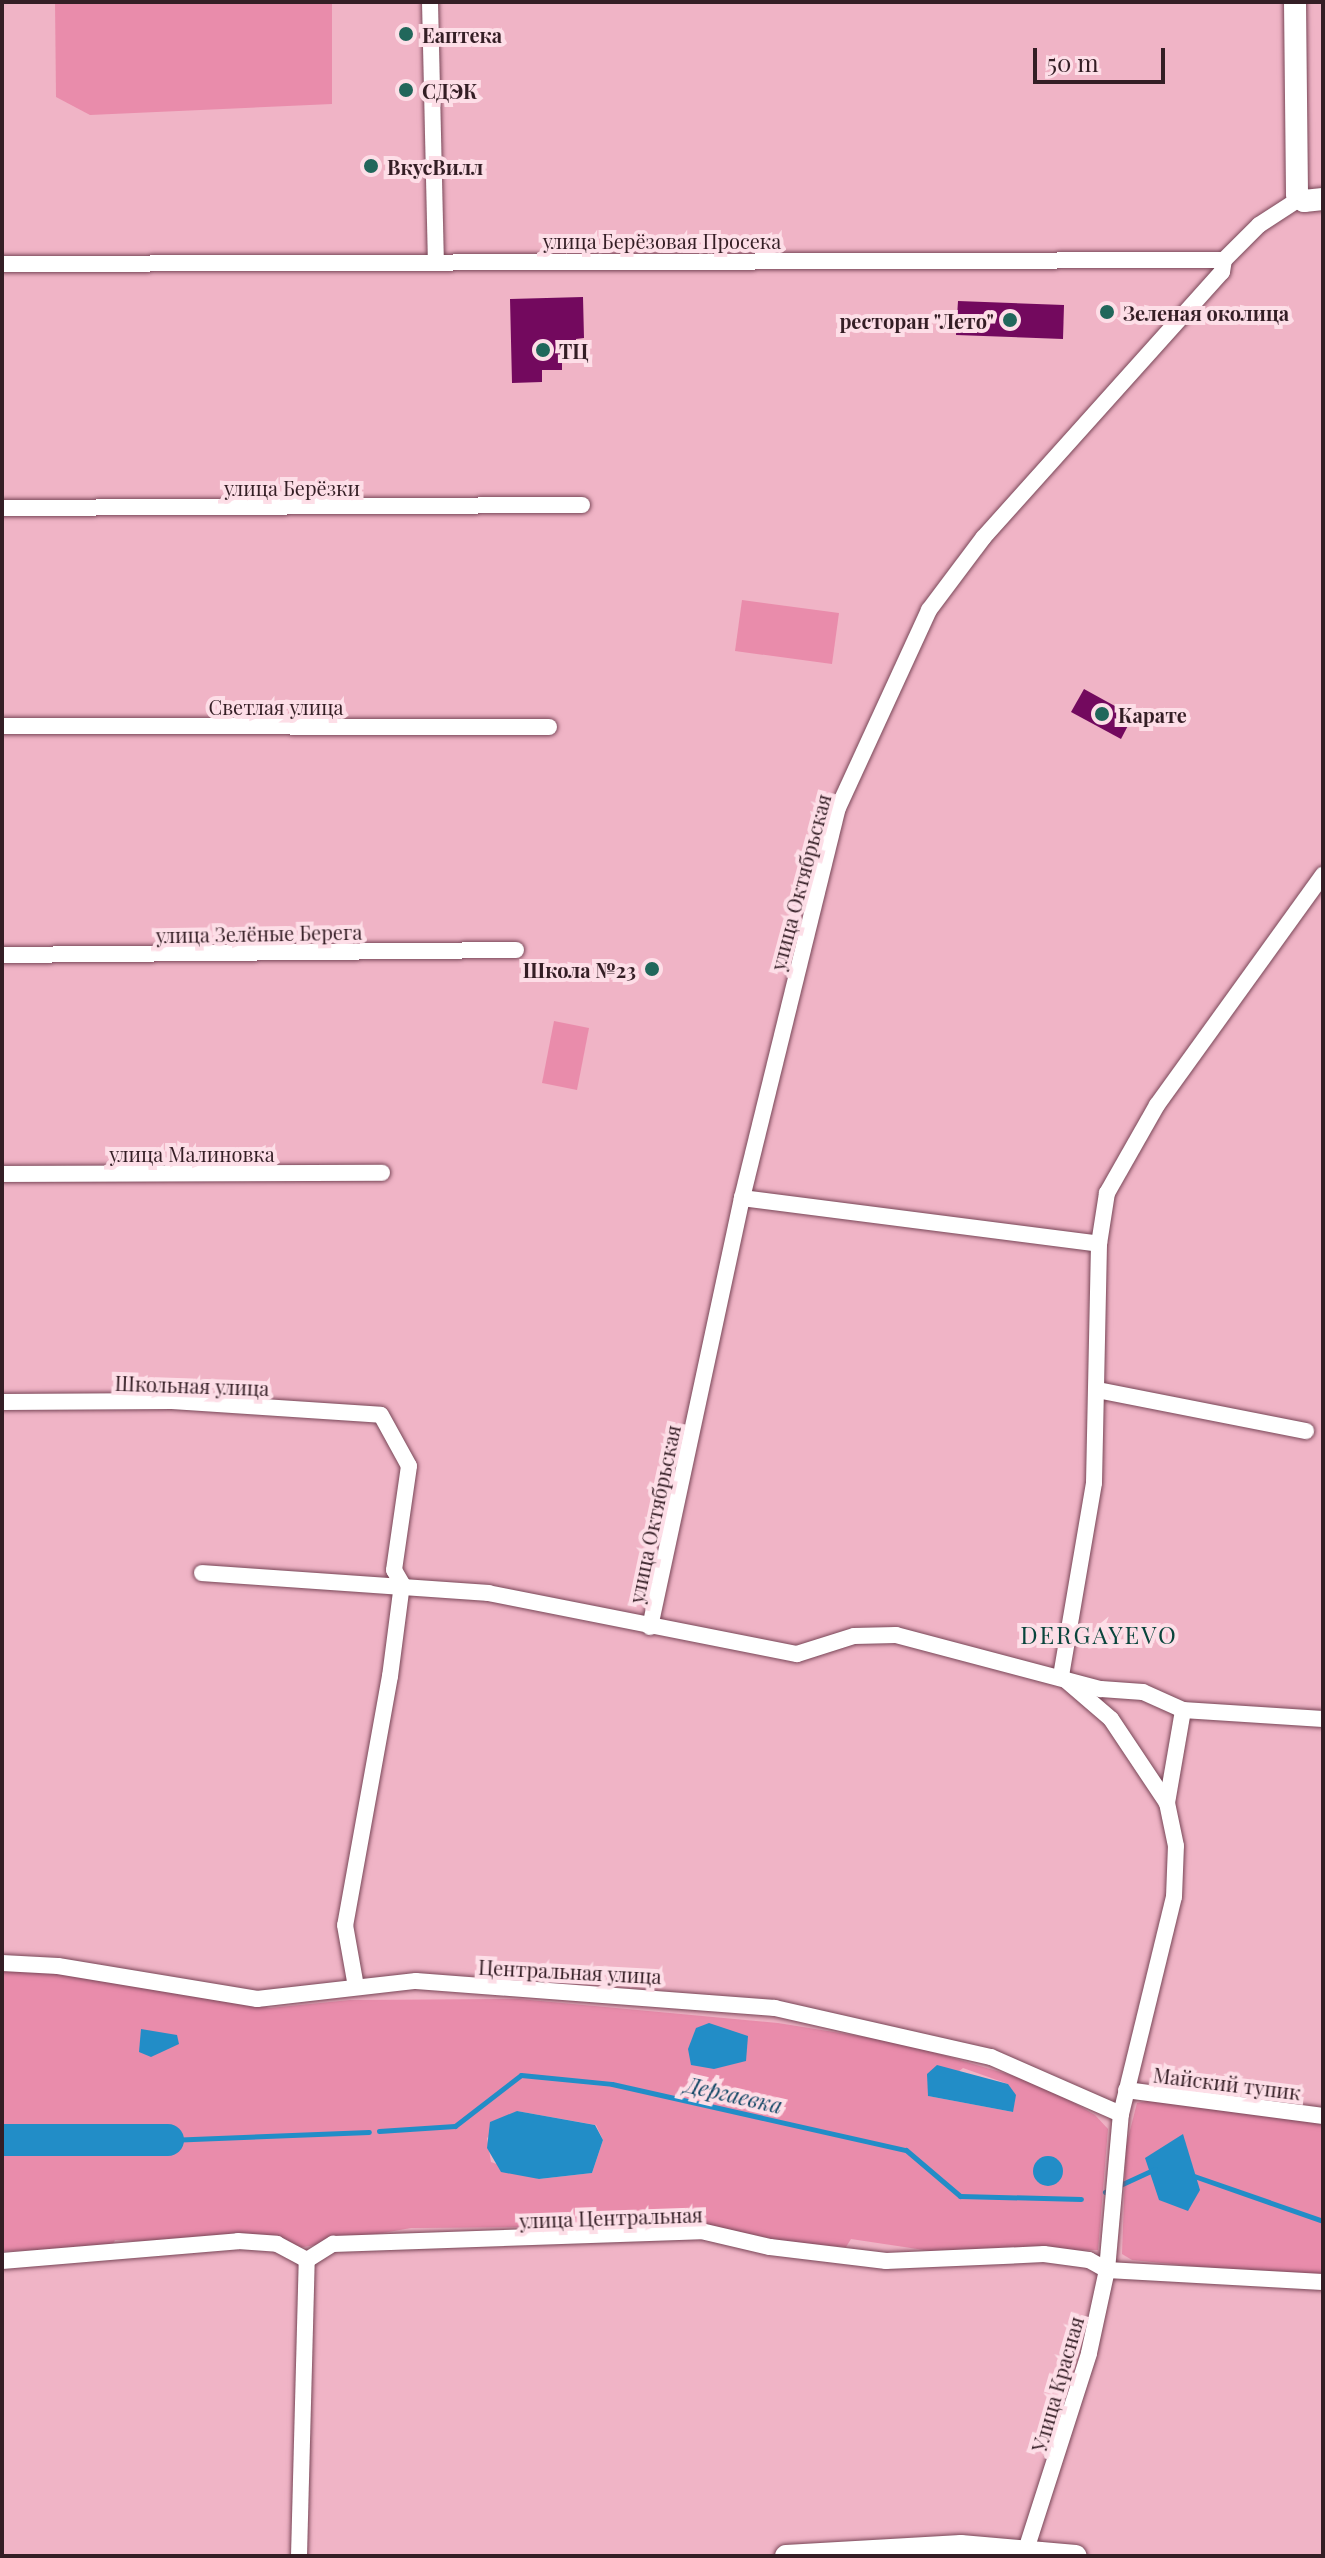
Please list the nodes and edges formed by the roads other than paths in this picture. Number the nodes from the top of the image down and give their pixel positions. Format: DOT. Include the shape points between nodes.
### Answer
graph roads {
  1 [pos="430,2"];
  2 [pos="1295,2"];
  3 [pos="1308,195"];
  4 [pos="1224,260"];
  5 [pos="436,261"];
  6 [pos="2,264"];
  7 [pos="582,505"];
  8 [pos="2,508"];
  9 [pos="2,726"];
  10 [pos="549,727"];
  11 [pos="1323,875"];
  12 [pos="516,950"];
  13 [pos="2,955"];
  14 [pos="382,1173"];
  15 [pos="2,1174"];
  16 [pos="742,1198"];
  17 [pos="1099,1244"];
  18 [pos="1097,1390"];
  19 [pos="2,1402"];
  20 [pos="1306,1431"];
  21 [pos="202,1573"];
  22 [pos="402,1584"];
  23 [pos="650,1627"];
  24 [pos="1061,1676"];
  25 [pos="1183,1710"];
  26 [pos="1323,1719"];
  27 [pos="1167,1803"];
  28 [pos="2,1963"];
  29 [pos="356,1987"];
  30 [pos="1126,2090"];
  31 [pos="1121,2114"];
  32 [pos="1323,2116"];
  33 [pos="307,2260"];
  34 [pos="2,2261"];
  35 [pos="1107,2270"];
  36 [pos="1323,2282"];
  37 [pos="1026,2553"];
  38 [pos="299,2556"];
  39 [pos="786,2556"];
  40 [pos="1076,2556"];
  1 -- 5 [label="street"];
  2 -- 3 [label="main road"];
  3 -- 4 [label="street" via="1259,225"];
  4 -- 5 [label="street, улица Берёзовая Просека"];
  4 -- 16 [label="street, улица Октябрьская" via="1222,272 983,538 929,610 838,808"];
  5 -- 6 [label="street, улица Берёзовая Просека"];
  7 -- 8 [label="street, улица Берёзки"];
  9 -- 10 [label="street, Светлая улица"];
  11 -- 17 [label="street" via="1157,1105 1107,1193"];
  12 -- 13 [label="street, улица Зелёные Берега"];
  14 -- 15 [label="street, улица Малиновка"];
  16 -- 17 [label="street"];
  16 -- 23 [label="street, улица Октябрьская"];
  17 -- 18 [label="street"];
  18 -- 20 [label="street"];
  18 -- 24 [label="street" via="1094,1483"];
  19 -- 22 [label="street, Школьная улица" via="172,1401 381,1415 409,1466 394,1570"];
  21 -- 22 [label="street"];
  22 -- 23 [label="street" via="488,1593"];
  22 -- 29 [label="street" via="345,1925"];
  23 -- 24 [label="street" via="797,1654 854,1636 896,1635"];
  24 -- 25 [label="street" via="1101,1689 1143,1692"];
  24 -- 27 [label="street" via="1111,1719"];
  25 -- 26 [label="street"];
  25 -- 27 [label="street"];
  27 -- 30 [label="street, Улица Красная" via="1176,1846 1174,1897"];
  28 -- 29 [label="street, Центральная улица" via="58,1966 257,1999"];
  29 -- 31 [label="street, Центральная улица" via="416,1981 775,2008 991,2057"];
  30 -- 31 [label="street, Улица Красная"];
  30 -- 32 [label="street, Майский тупик"];
  31 -- 35 [label="street, Улица Красная"];
  33 -- 34 [label="street" via="277,2244 238,2241"];
  33 -- 35 [label="street, улица Центральная" via="333,2244 701,2231 770,2247 886,2261 1044,2254 1089,2260"];
  33 -- 38 [label="street"];
  35 -- 36 [label="street, улица Центральная"];
  35 -- 37 [label="street, Улица Красная" via="1089,2353"];
  37 -- 39 [label="main road" via="897,2546"];
  37 -- 40 [label="main road"];
}
